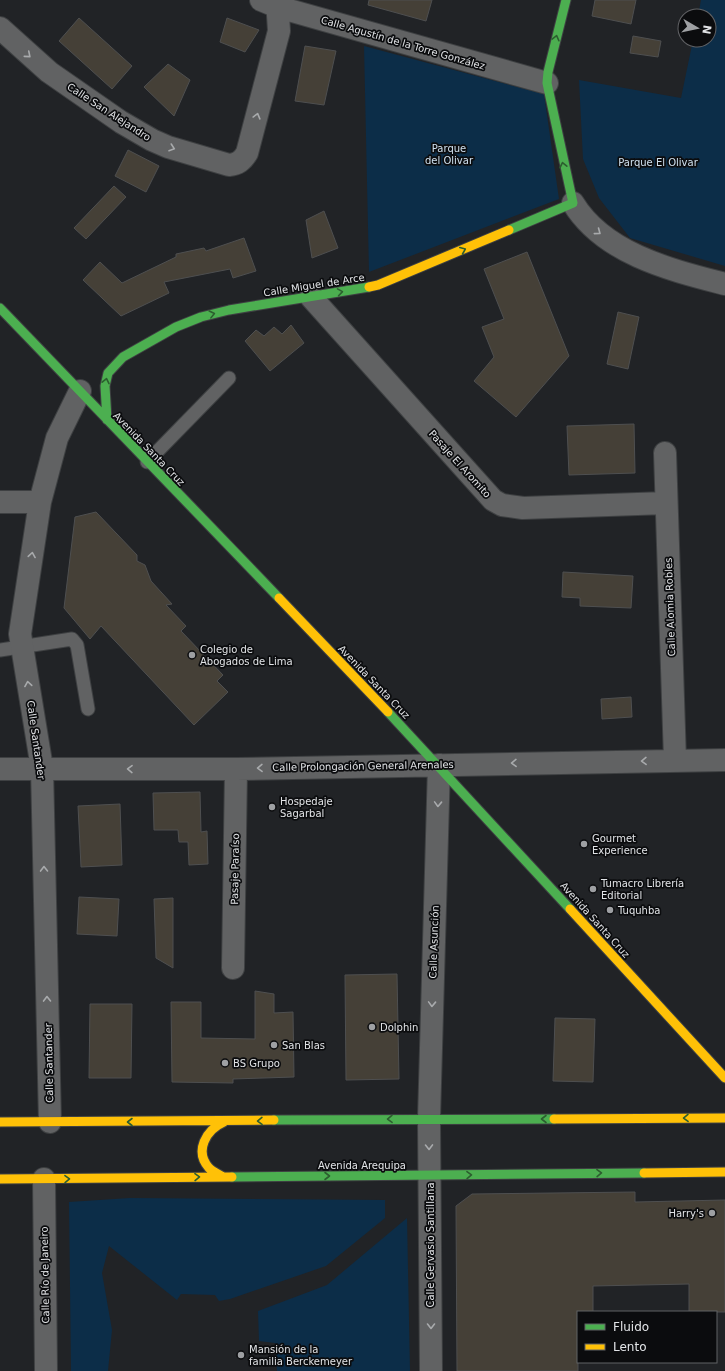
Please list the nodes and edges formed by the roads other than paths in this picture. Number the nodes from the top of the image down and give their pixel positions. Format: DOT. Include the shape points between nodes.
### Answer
graph roads {
  1 [pos="566,0"];
  2 [pos="272,2"];
  3 [pos="0,28"];
  4 [pos="547,83"];
  5 [pos="573,203"];
  6 [pos="725,284"];
  7 [pos="311,297"];
  8 [pos="0,308"];
  9 [pos="229,378"];
  10 [pos="80,391"];
  11 [pos="106,420"];
  12 [pos="665,453"];
  13 [pos="147,462"];
  14 [pos="0,502"];
  15 [pos="40,502"];
  16 [pos="666,504"];
  17 [pos="22,647"];
  18 [pos="0,650"];
  19 [pos="88,709"];
  20 [pos="675,760"];
  21 [pos="725,760"];
  22 [pos="439,765"];
  23 [pos="42,768"];
  24 [pos="0,769"];
  25 [pos="236,769"];
  26 [pos="234,968"];
  27 [pos="725,1078"];
  28 [pos="725,1118"];
  29 [pos="429,1119"];
  30 [pos="0,1122"];
  31 [pos="50,1122"];
  32 [pos="224,1122"];
  33 [pos="725,1172"];
  34 [pos="430,1175"];
  35 [pos="223,1177"];
  36 [pos="0,1179"];
  37 [pos="44,1179"];
  38 [pos="46,1371"];
  39 [pos="431,1371"];
  4 -- 1 [label="main road, one-way"];
  3 -- 2 [label="street, Calle San Alejandro, one-way" via="49,72 90,102 152,140 185,153 229,165 240,162 247,153 279,31"];
  2 -- 4 [label="street, Calle Agustín de la Torre González"];
  5 -- 4 [label="main road, one-way"];
  5 -- 6 [label="street, one-way" via="588,225 621,248 645,259"];
  7 -- 5 [label="main road, Calle Miguel de Arce, one-way" via="392,280"];
  11 -- 7 [label="main road, Calle Miguel de Arce, one-way" via="105,386 108,373 122,357 176,327 201,317 228,310"];
  7 -- 16 [label="street, Pasaje El Aromito" via="493,500 502,505 523,508"];
  8 -- 10 [label="main road, Avenida Santa Cruz"];
  9 -- 13 [label="lane"];
  10 -- 11 [label="main road, Avenida Santa Cruz"];
  10 -- 15 [label="street, Calle Santander" via="57,438"];
  11 -- 13 [label="main road, Avenida Santa Cruz"];
  12 -- 16 [label="street, Calle Alomia Robles"];
  13 -- 22 [label="main road, Avenida Santa Cruz"];
  14 -- 15 [label="street"];
  17 -- 15 [label="street, Calle Santander, one-way" via="20,634"];
  16 -- 20 [label="street, Calle Alomia Robles"];
  17 -- 18 [label="lane"];
  17 -- 19 [label="lane" via="72,639 77,645"];
  23 -- 17 [label="street, Calle Santander, one-way"];
  20 -- 21 [label="street, Calle Prolongación General Arenales"];
  20 -- 22 [label="street, Calle Prolongación General Arenales, one-way"];
  22 -- 25 [label="street, Calle Prolongación General Arenales, one-way"];
  22 -- 27 [label="main road, Avenida Santa Cruz"];
  22 -- 29 [label="street, Calle Asunción, one-way"];
  23 -- 24 [label="street, Calle Prolongación General Arenales"];
  25 -- 23 [label="street, Calle Prolongación General Arenales, one-way"];
  31 -- 23 [label="street, Calle Santander, one-way"];
  25 -- 26 [label="street, Pasaje Paraíso"];
  28 -- 29 [label="main road, one-way"];
  29 -- 32 [label="main road, one-way"];
  29 -- 34 [label="street, Calle Gervasio Santillana, one-way"];
  30 -- 31 [label="main road"];
  32 -- 31 [label="main road, one-way"];
  32 -- 35 [label="main road" via="211,1129 202,1146 203,1156 210,1169"];
  34 -- 33 [label="main road, Avenida Arequipa, one-way"];
  35 -- 34 [label="main road, Avenida Arequipa, one-way"];
  34 -- 39 [label="street, Calle Gervasio Santillana, one-way"];
  37 -- 35 [label="main road, Avenida Arequipa, one-way"];
  36 -- 37 [label="main road, Avenida Arequipa"];
  37 -- 38 [label="street, Calle Río de Janeiro"];
}
